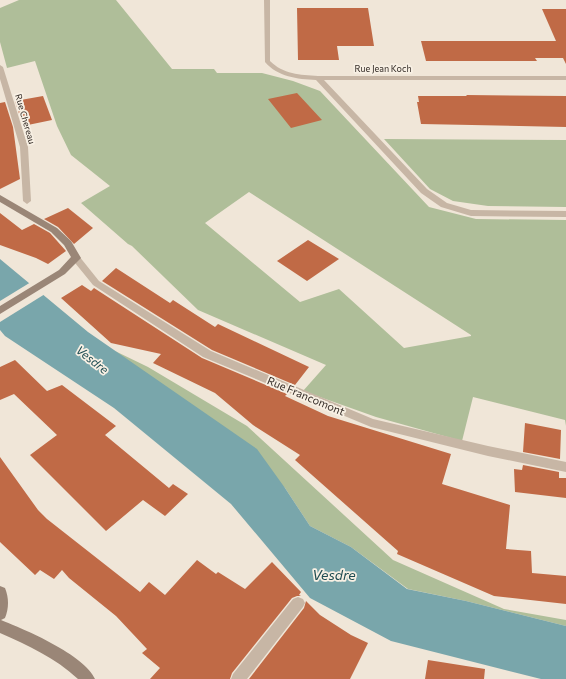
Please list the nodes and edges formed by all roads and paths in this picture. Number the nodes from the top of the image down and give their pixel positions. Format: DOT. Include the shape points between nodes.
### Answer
graph roads {
  1 [pos="267,0"];
  2 [pos="0,67"];
  3 [pos="318,78"];
  4 [pos="566,78"];
  5 [pos="0,198"];
  6 [pos="27,201"];
  7 [pos="566,214"];
  8 [pos="76,258"];
  9 [pos="0,311"];
  10 [pos="566,467"];
  11 [pos="0,592"];
  12 [pos="298,603"];
  13 [pos="0,614"];
  14 [pos="0,626"];
  15 [pos="88,679"];
  16 [pos="238,679"];
  1 -- 3 [label="street, Rue Jean Koch" via="267,62 272,69 280,72"];
  2 -- 6 [label="street, Rue Chereau" via="24,147"];
  3 -- 4 [label="street, Rue Jean Koch"];
  3 -- 7 [label="street" via="424,191 444,205 471,213"];
  5 -- 8 [label="street" via="54,230 68,243"];
  8 -- 9 [label="street" via="62,272"];
  8 -- 10 [label="street, Rue Francomont" via="96,283 207,354 371,423"];
  11 -- 13 [label="street"];
  12 -- 16 [label="street"];
  14 -- 15 [label="street" via="48,648"];
}
